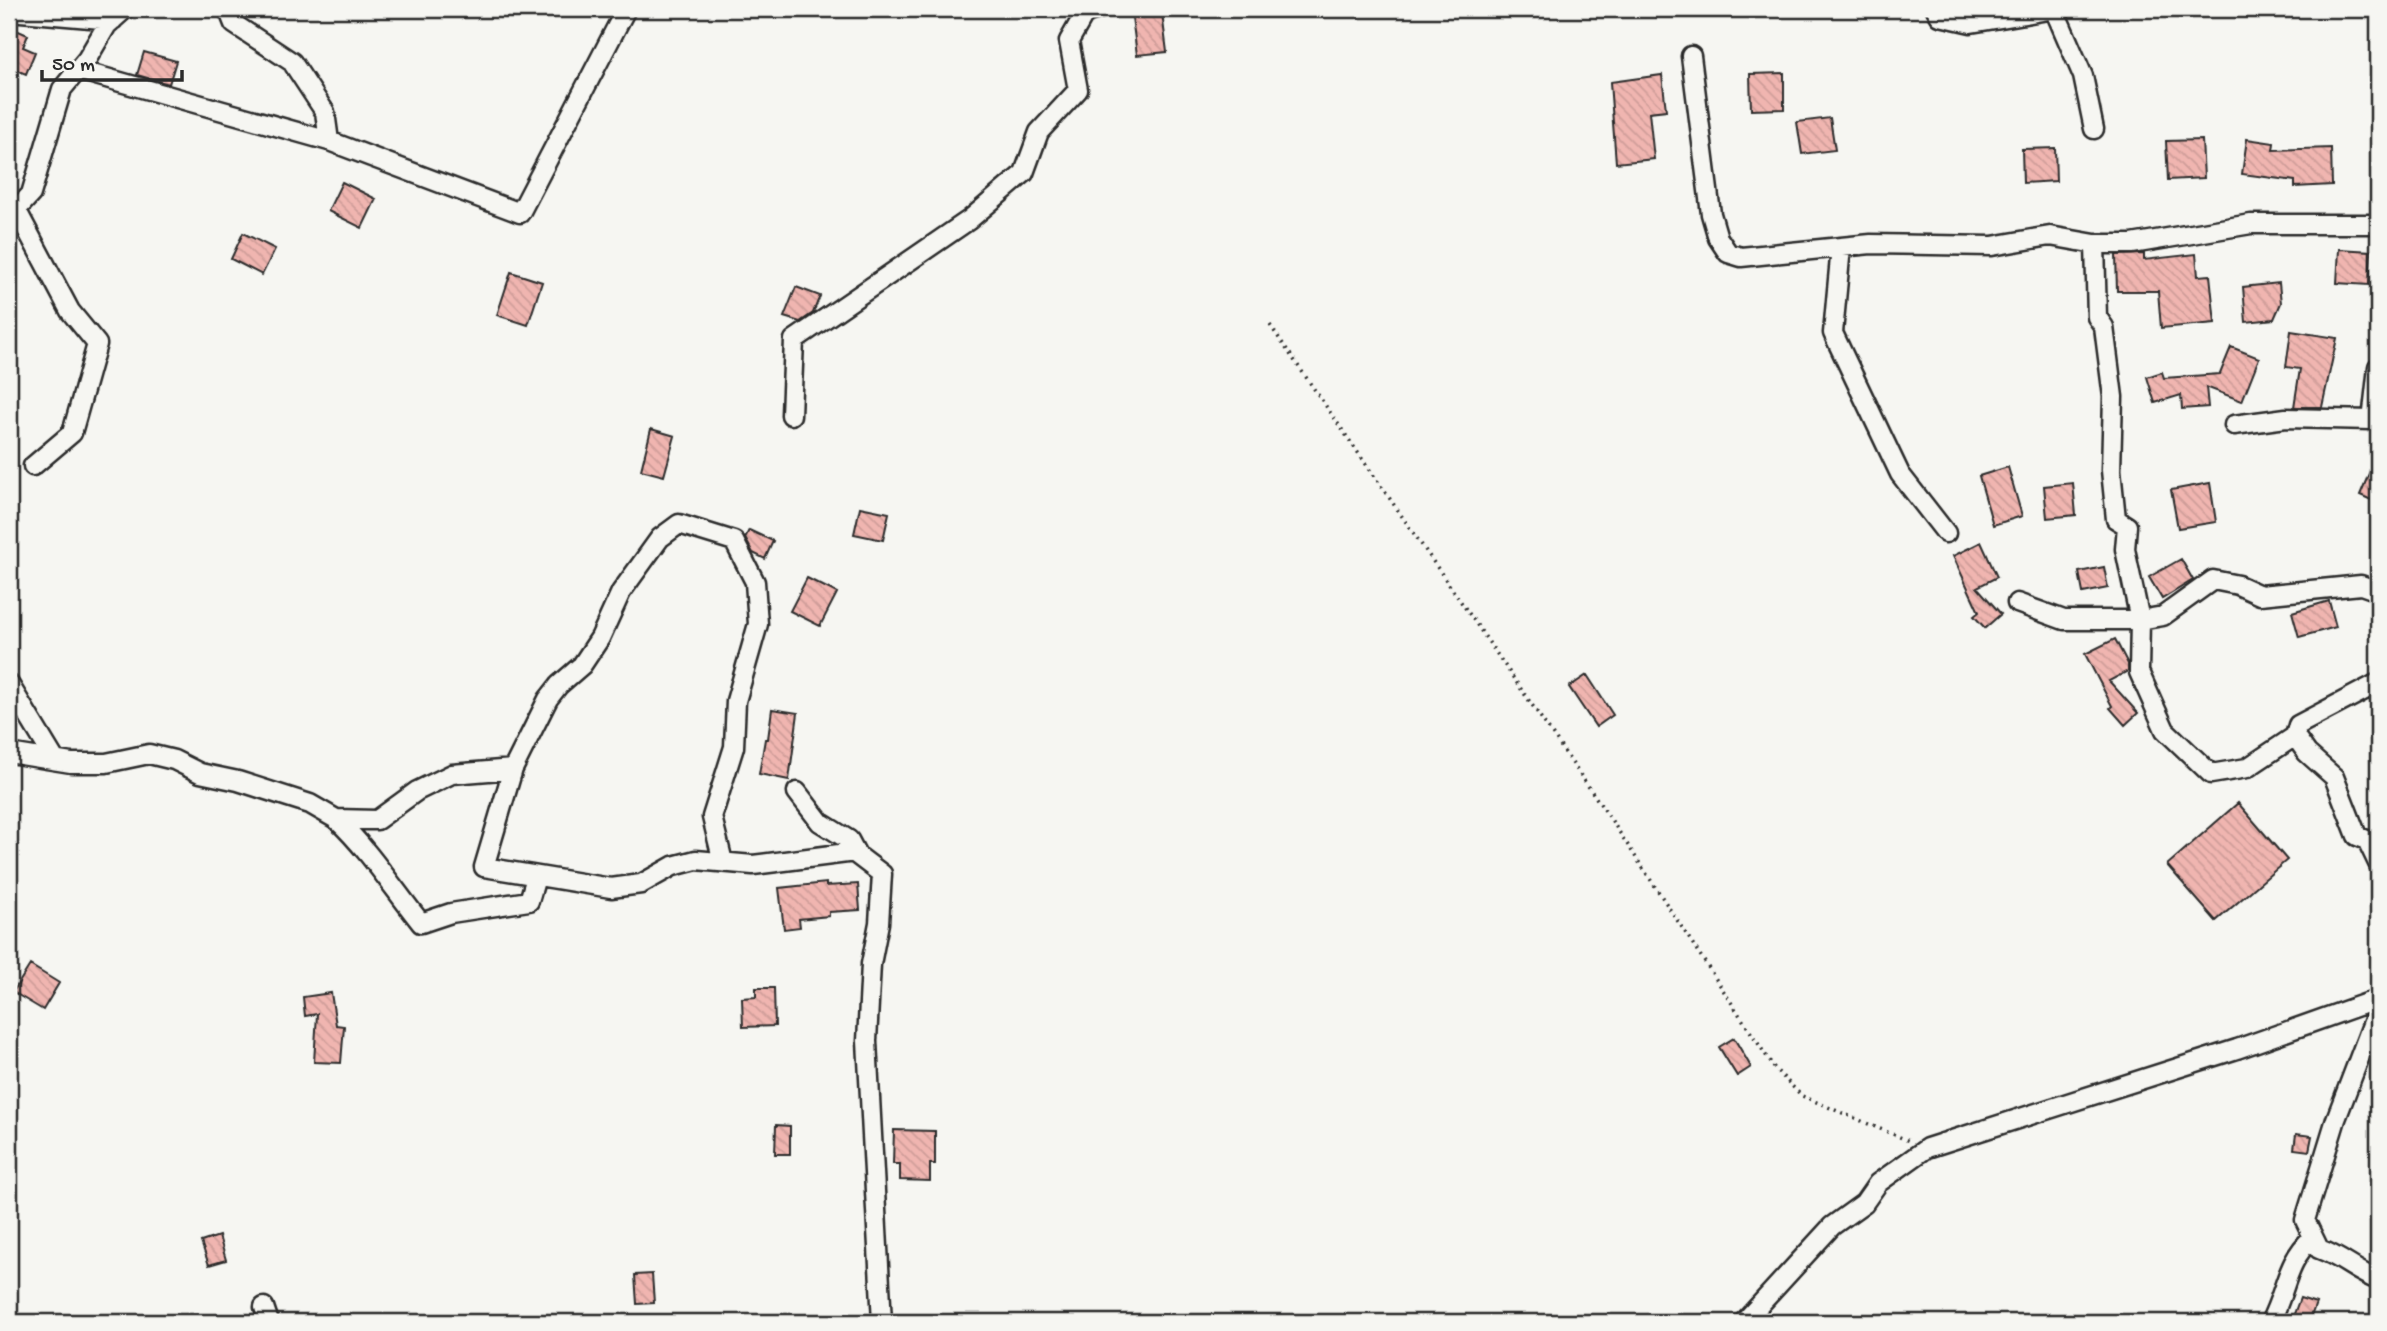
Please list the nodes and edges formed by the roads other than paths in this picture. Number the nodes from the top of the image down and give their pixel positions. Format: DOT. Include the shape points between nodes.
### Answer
graph roads {
  1 [pos="228,9"];
  2 [pos="626,9"];
  3 [pos="1099,9"];
  4 [pos="1936,9"];
  5 [pos="2054,9"];
  6 [pos="9,11"];
  7 [pos="119,14"];
  8 [pos="1691,56"];
  9 [pos="78,70"];
  10 [pos="2094,129"];
  11 [pos="328,141"];
  12 [pos="13,215"];
  13 [pos="2378,224"];
  14 [pos="2095,244"];
  15 [pos="1841,247"];
  16 [pos="2378,367"];
  17 [pos="791,415"];
  18 [pos="2234,425"];
  19 [pos="33,466"];
  20 [pos="1946,533"];
  21 [pos="2378,591"];
  22 [pos="2017,603"];
  23 [pos="2140,620"];
  24 [pos="2378,682"];
  25 [pos="9,684"];
  26 [pos="2295,736"];
  27 [pos="9,753"];
  28 [pos="55,761"];
  29 [pos="513,769"];
  30 [pos="797,792"];
  31 [pos="336,819"];
  32 [pos="855,852"];
  33 [pos="723,862"];
  34 [pos="2378,863"];
  35 [pos="536,877"];
  36 [pos="2378,999"];
  37 [pos="2378,1009"];
  38 [pos="2313,1237"];
  39 [pos="2378,1280"];
  40 [pos="883,1322"];
  41 [pos="1744,1322"];
  42 [pos="2270,1322"];
  1 -- 11 [label="street" via="234,23 292,62 325,112"];
  2 -- 11 [label="street" via="520,214"];
  3 -- 17 [label="street" via="1085,13 1069,41 1078,90 1039,132 1024,173 969,220 793,340"];
  4 -- 5 [label="street" via="1940,16 1971,23"];
  5 -- 10 [label="street" via="2083,76"];
  6 -- 7 [label="street"];
  7 -- 9 [label="street"];
  8 -- 15 [label="street" via="1711,214 1728,253 1761,257"];
  9 -- 11 [label="street"];
  9 -- 12 [label="street" via="62,89 32,194"];
  12 -- 19 [label="street" via="70,312 97,344 72,433"];
  13 -- 14 [label="street" via="2251,224 2132,244"];
  14 -- 15 [label="street" via="2050,236 1992,246"];
  14 -- 23 [label="street" via="2097,317 2104,327 2113,397 2111,470 2116,519 2127,526 2125,549"];
  15 -- 20 [label="street" via="1833,332 1900,474"];
  16 -- 18 [label="street" via="2372,421 2286,418"];
  21 -- 23 [label="street" via="2361,585 2260,595 2213,580 2163,616"];
  22 -- 23 [label="street" via="2064,620"];
  23 -- 26 [label="street" via="2140,672 2165,730 2211,774 2247,768"];
  24 -- 26 [label="street" via="2298,725"];
  25 -- 28 [label="street"];
  26 -- 34 [label="street" via="2306,753 2334,777 2357,836 2367,840"];
  27 -- 28 [label="street"];
  28 -- 31 [label="street" via="106,763 149,754 174,760 200,774 310,804"];
  29 -- 31 [label="street" via="452,774 417,791 377,820"];
  29 -- 33 [label="street" via="548,699 582,665 621,592 660,538 679,524 734,541 755,582 758,624 736,702 734,747 712,817"];
  29 -- 35 [label="street" via="484,867"];
  30 -- 32 [label="street" via="820,822 849,840"];
  31 -- 35 [label="street" via="362,844 421,923 452,913 529,901"];
  32 -- 33 [label="street" via="753,865"];
  32 -- 40 [label="street" via="882,874 867,1041"];
  33 -- 35 [label="street" via="696,860 673,866 641,884 611,888"];
  36 -- 41 [label="street" via="1927,1148 1878,1183 1864,1203 1832,1226"];
  37 -- 38 [label="street" via="2310,1200 2305,1220"];
  38 -- 39 [label="street" via="2319,1249 2340,1256 2356,1272"];
  38 -- 42 [label="street" via="2289,1266"];
}
